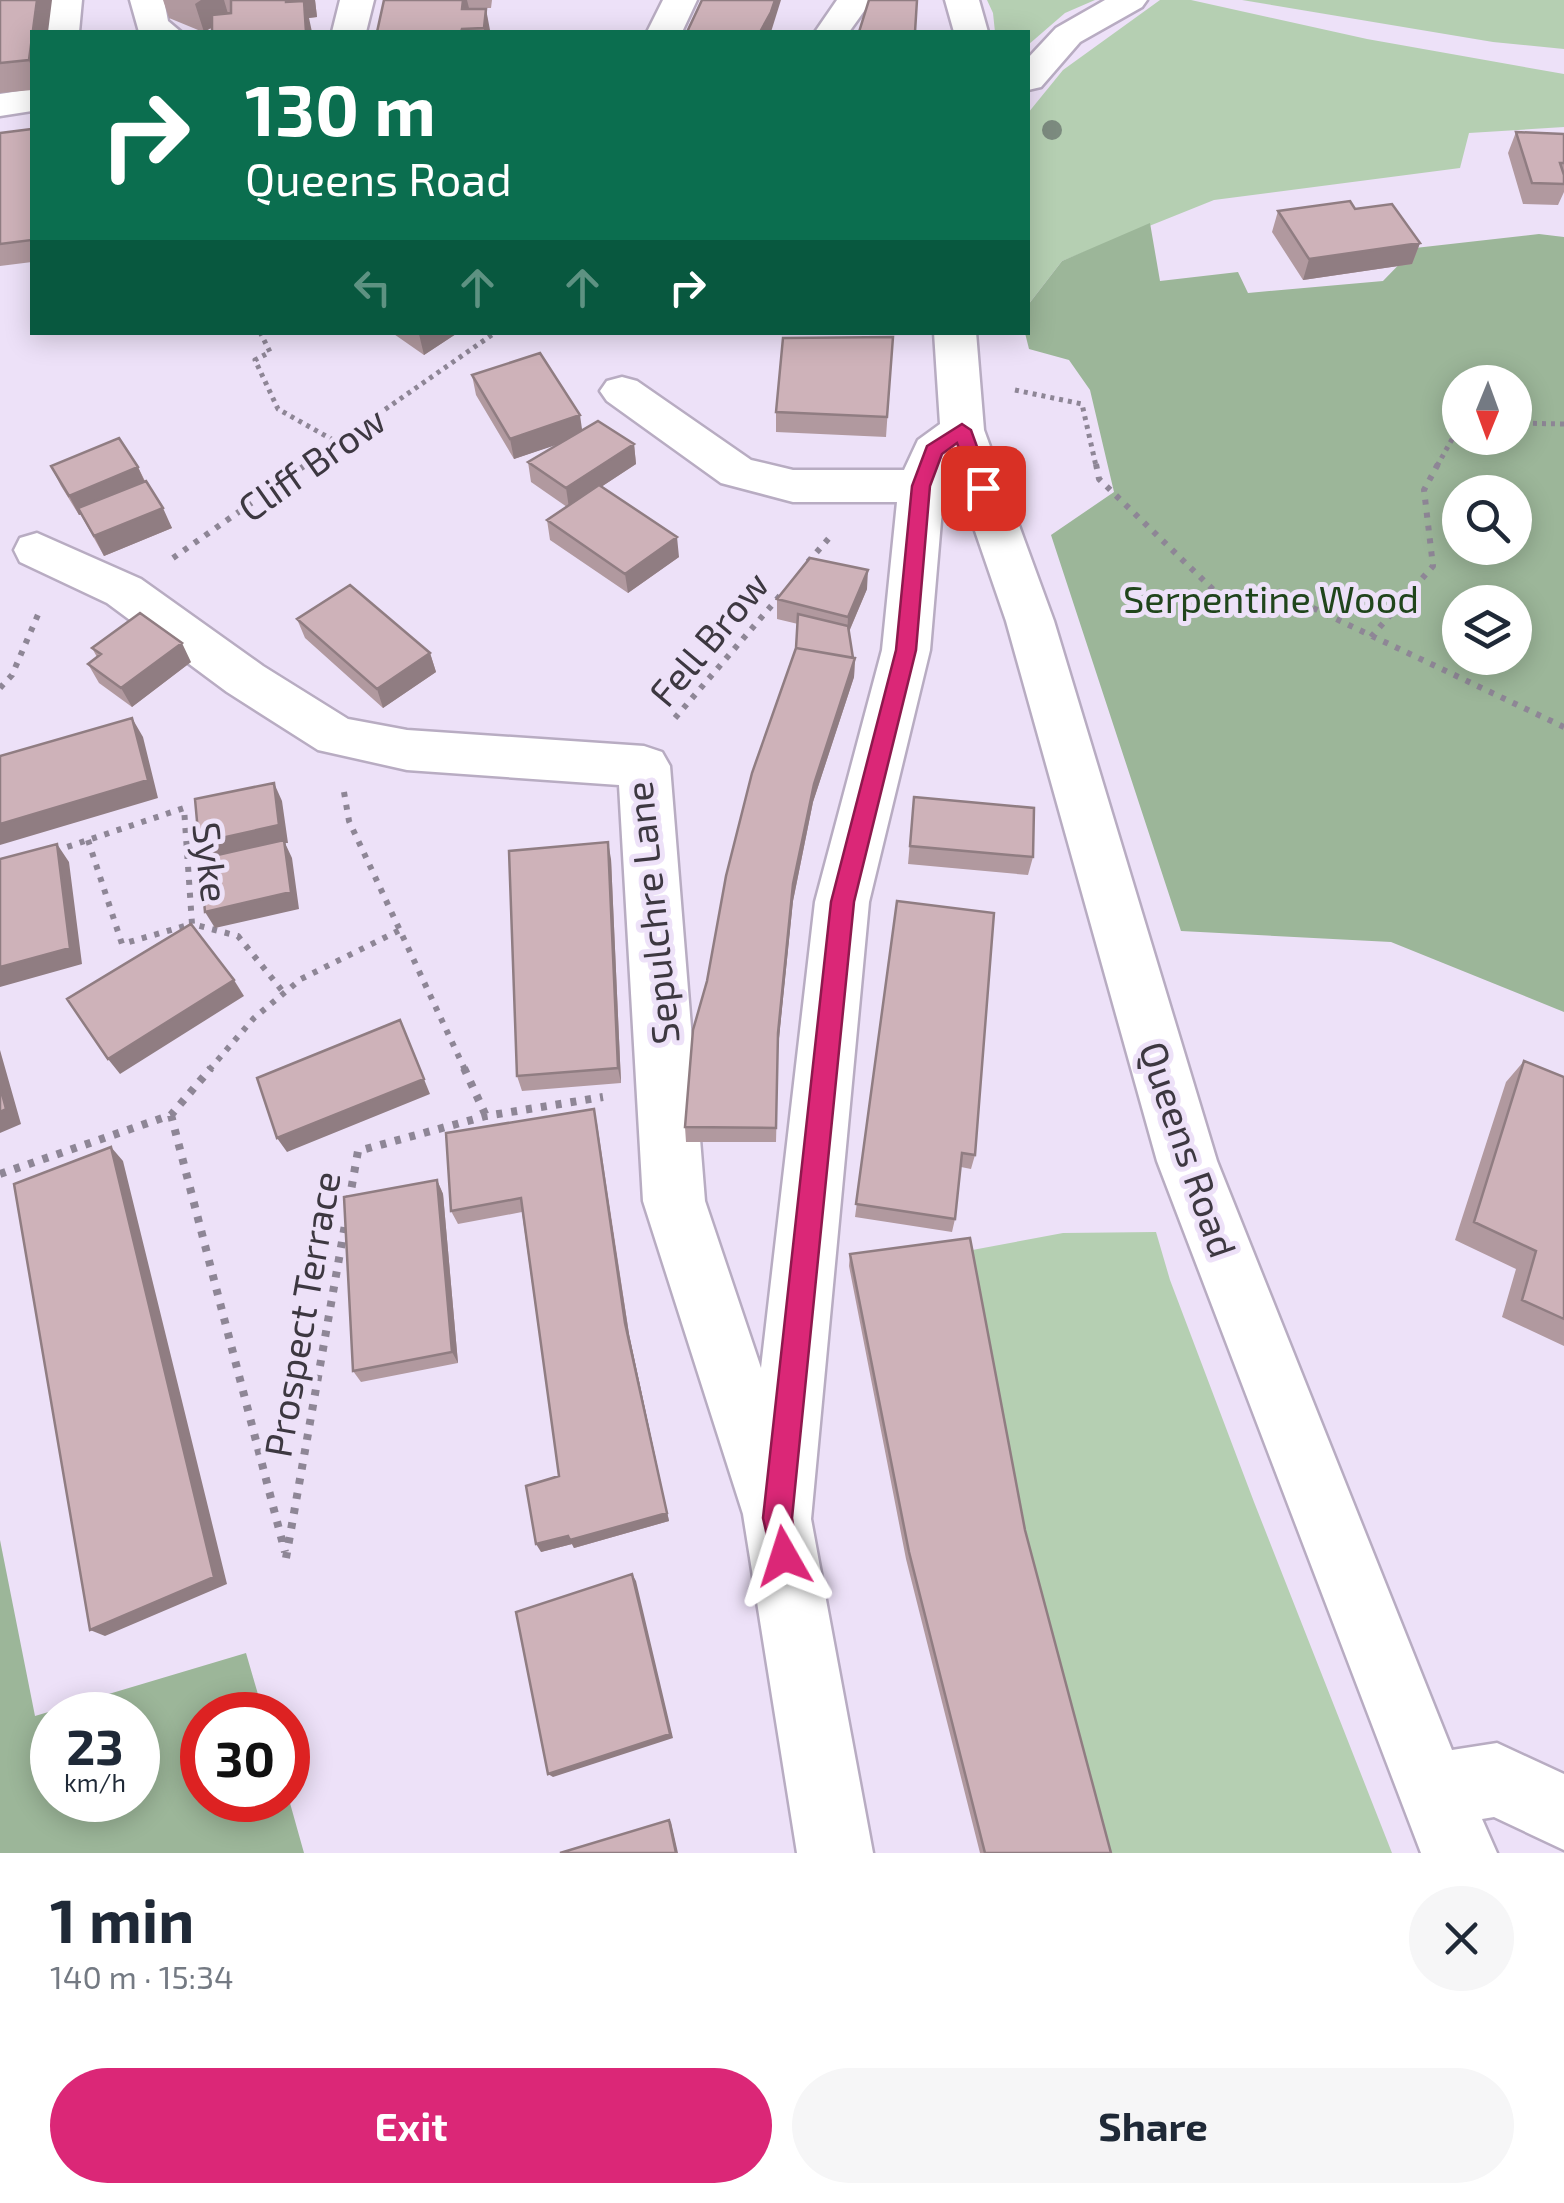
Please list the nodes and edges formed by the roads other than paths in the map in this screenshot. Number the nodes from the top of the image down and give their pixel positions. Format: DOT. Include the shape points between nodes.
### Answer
graph roads {
  1 [pos="65,0"];
  2 [pos="147,0"];
  3 [pos="357,0"];
  4 [pos="680,0"];
  5 [pos="855,0"];
  6 [pos="962,0"];
  7 [pos="1130,0"];
  8 [pos="62,30"];
  9 [pos="159,30"];
  10 [pos="350,30"];
  11 [pos="666,30"];
  12 [pos="833,30"];
  13 [pos="970,30"];
  14 [pos="1030,77"];
  15 [pos="30,100"];
  16 [pos="0,105"];
  17 [pos="955,335"];
  18 [pos="622,391"];
  19 [pos="960,404"];
  20 [pos="921,486"];
  21 [pos="37,550"];
  22 [pos="778,1518"];
  23 [pos="1564,1813"];
  24 [pos="1445,1822"];
  25 [pos="835,1853"];
  1 -- 8 [label="street"];
  2 -- 9 [label="street" via="152,26"];
  3 -- 10 [label="street"];
  4 -- 11 [label="street"];
  5 -- 12 [label="street"];
  6 -- 13 [label="street"];
  7 -- 14 [label="street" via="1068,34"];
  15 -- 16 [label="street"];
  17 -- 19 [label="street, Queens Road"];
  18 -- 20 [label="street" via="737,472 793,486"];
  19 -- 20 [label="street"];
  19 -- 24 [label="street, Queens Road" via="1030,620 1187,1161"];
  20 -- 22 [label="street" via="906,650 842,902"];
  21 -- 22 [label="street, Sepulchre Lane" via="124,591 336,736 407,750 644,766 674,1201"];
  22 -- 25 [label="street"];
  23 -- 24 [label="street" via="1496,1780"];
}
